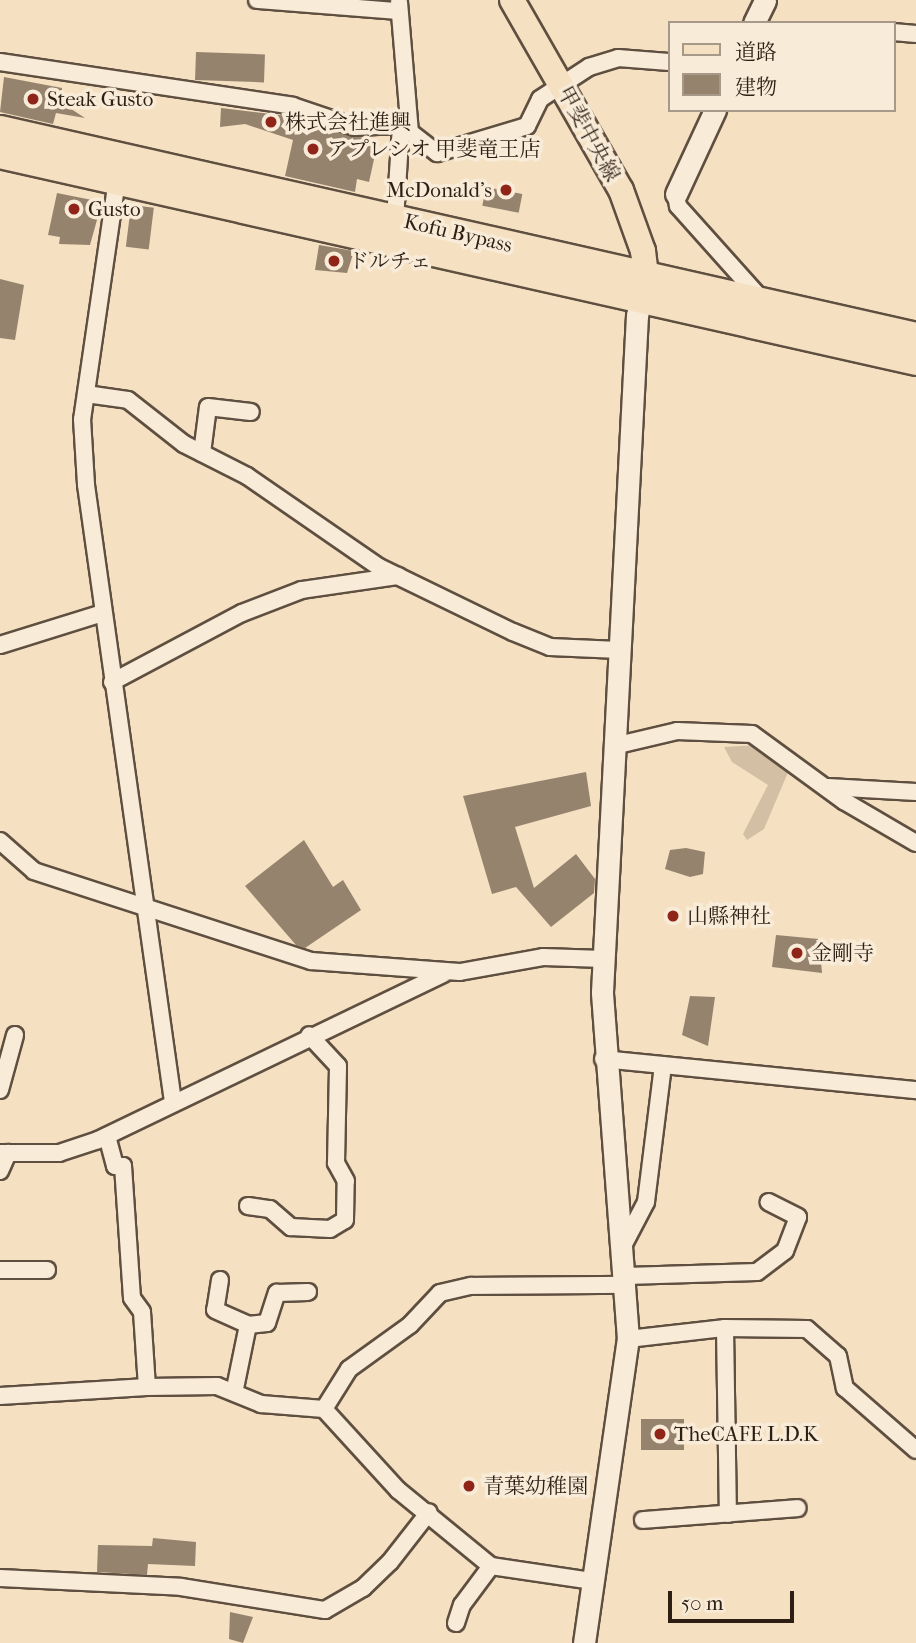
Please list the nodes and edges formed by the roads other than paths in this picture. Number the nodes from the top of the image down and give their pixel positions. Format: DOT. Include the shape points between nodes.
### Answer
graph roads {
  1 [pos="257,0"];
  2 [pos="512,0"];
  3 [pos="765,0"];
  4 [pos="398,5"];
  5 [pos="755,21"];
  6 [pos="895,32"];
  7 [pos="916,34"];
  8 [pos="0,62"];
  9 [pos="668,62"];
  10 [pos="560,82"];
  11 [pos="714,112"];
  12 [pos="406,128"];
  13 [pos="0,130"];
  14 [pos="0,154"];
  15 [pos="117,180"];
  16 [pos="676,194"];
  17 [pos="396,219"];
  18 [pos="643,286"];
  19 [pos="764,304"];
  20 [pos="916,337"];
  21 [pos="916,361"];
  22 [pos="86,394"];
  23 [pos="251,412"];
  24 [pos="202,453"];
  25 [pos="398,576"];
  26 [pos="103,613"];
  27 [pos="0,645"];
  28 [pos="619,650"];
  29 [pos="112,682"];
  30 [pos="618,745"];
  31 [pos="828,788"];
  32 [pos="916,792"];
  33 [pos="0,841"];
  34 [pos="916,843"];
  35 [pos="146,907"];
  36 [pos="604,959"];
  37 [pos="449,971"];
  38 [pos="15,1035"];
  39 [pos="309,1035"];
  40 [pos="603,1059"];
  41 [pos="663,1065"];
  42 [pos="0,1090"];
  43 [pos="916,1090"];
  44 [pos="173,1102"];
  45 [pos="107,1136"];
  46 [pos="4,1153"];
  47 [pos="0,1171"];
  48 [pos="769,1202"];
  49 [pos="248,1206"];
  50 [pos="622,1245"];
  51 [pos="0,1270"];
  52 [pos="47,1270"];
  53 [pos="220,1280"];
  54 [pos="626,1281"];
  55 [pos="308,1292"];
  56 [pos="248,1325"];
  57 [pos="725,1328"];
  58 [pos="628,1339"];
  59 [pos="147,1387"];
  60 [pos="234,1393"];
  61 [pos="0,1396"];
  62 [pos="324,1409"];
  63 [pos="916,1450"];
  64 [pos="798,1508"];
  65 [pos="429,1512"];
  66 [pos="728,1514"];
  67 [pos="643,1520"];
  68 [pos="491,1566"];
  69 [pos="0,1578"];
  70 [pos="593,1581"];
  71 [pos="456,1623"];
  72 [pos="584,1643"];
  1 -- 4 [label="street"];
  2 -- 10 [label="main road, 甲斐中央線"];
  3 -- 5 [label="street"];
  4 -- 12 [label="street"];
  6 -- 7 [label="street"];
  8 -- 12 [label="street" via="293,106 355,127"];
  9 -- 10 [label="street" via="618,58"];
  10 -- 12 [label="street" via="540,99 527,126 437,153"];
  10 -- 18 [label="main road, 甲斐中央線" via="621,190 643,251"];
  11 -- 16 [label="street"];
  12 -- 17 [label="street"];
  13 -- 17 [label="highway, Kofu Bypass"];
  14 -- 15 [label="highway, Kofu Bypass"];
  15 -- 18 [label="highway, Kofu Bypass"];
  15 -- 22 [label="street"];
  16 -- 19 [label="street" via="678,206 762,295"];
  17 -- 18 [label="highway, Kofu Bypass"];
  18 -- 19 [label="highway, Kofu Bypass"];
  18 -- 21 [label="highway, Kofu Bypass"];
  18 -- 28 [label="street"];
  19 -- 20 [label="highway, Kofu Bypass"];
  22 -- 24 [label="street" via="128,400"];
  22 -- 26 [label="street" via="86,485"];
  23 -- 24 [label="street" via="208,407"];
  24 -- 25 [label="street" via="247,476"];
  25 -- 28 [label="street" via="550,647"];
  25 -- 29 [label="street" via="302,590 242,614"];
  26 -- 27 [label="street"];
  26 -- 29 [label="street"];
  28 -- 30 [label="street"];
  29 -- 35 [label="street"];
  30 -- 31 [label="street" via="677,730 752,734"];
  30 -- 36 [label="street"];
  31 -- 32 [label="street"];
  31 -- 34 [label="street"];
  33 -- 35 [label="street" via="34,871"];
  35 -- 37 [label="street" via="311,961"];
  35 -- 44 [label="street"];
  36 -- 37 [label="street" via="543,957"];
  36 -- 40 [label="street"];
  37 -- 39 [label="street"];
  38 -- 42 [label="street"];
  39 -- 44 [label="street"];
  39 -- 49 [label="street" via="338,1066 336,1163 346,1181 345,1220 330,1229 291,1227 270,1209"];
  40 -- 41 [label="street"];
  40 -- 50 [label="street"];
  41 -- 43 [label="street"];
  41 -- 50 [label="street" via="646,1202"];
  44 -- 45 [label="street"];
  45 -- 46 [label="street" via="59,1153"];
  45 -- 59 [label="street" via="115,1166 123,1167 132,1298 142,1312"];
  46 -- 47 [label="street"];
  48 -- 54 [label="street" via="797,1217 785,1251 763,1269"];
  50 -- 54 [label="street"];
  51 -- 52 [label="street"];
  53 -- 56 [label="street" via="215,1310"];
  54 -- 58 [label="street"];
  54 -- 62 [label="street" via="471,1286 440,1293 410,1325 349,1369"];
  55 -- 56 [label="street" via="277,1293 267,1323"];
  56 -- 60 [label="street"];
  57 -- 58 [label="street"];
  57 -- 63 [label="street" via="807,1329 838,1356 845,1388"];
  57 -- 66 [label="street"];
  58 -- 70 [label="street"];
  59 -- 60 [label="street" via="188,1384"];
  59 -- 61 [label="street"];
  60 -- 62 [label="street" via="261,1404"];
  62 -- 65 [label="street" via="398,1490"];
  64 -- 66 [label="street"];
  65 -- 68 [label="street"];
  65 -- 69 [label="street" via="363,1588 325,1610 181,1587"];
  66 -- 67 [label="street"];
  68 -- 70 [label="street"];
  68 -- 71 [label="street" via="462,1605"];
  70 -- 72 [label="street"];
}
